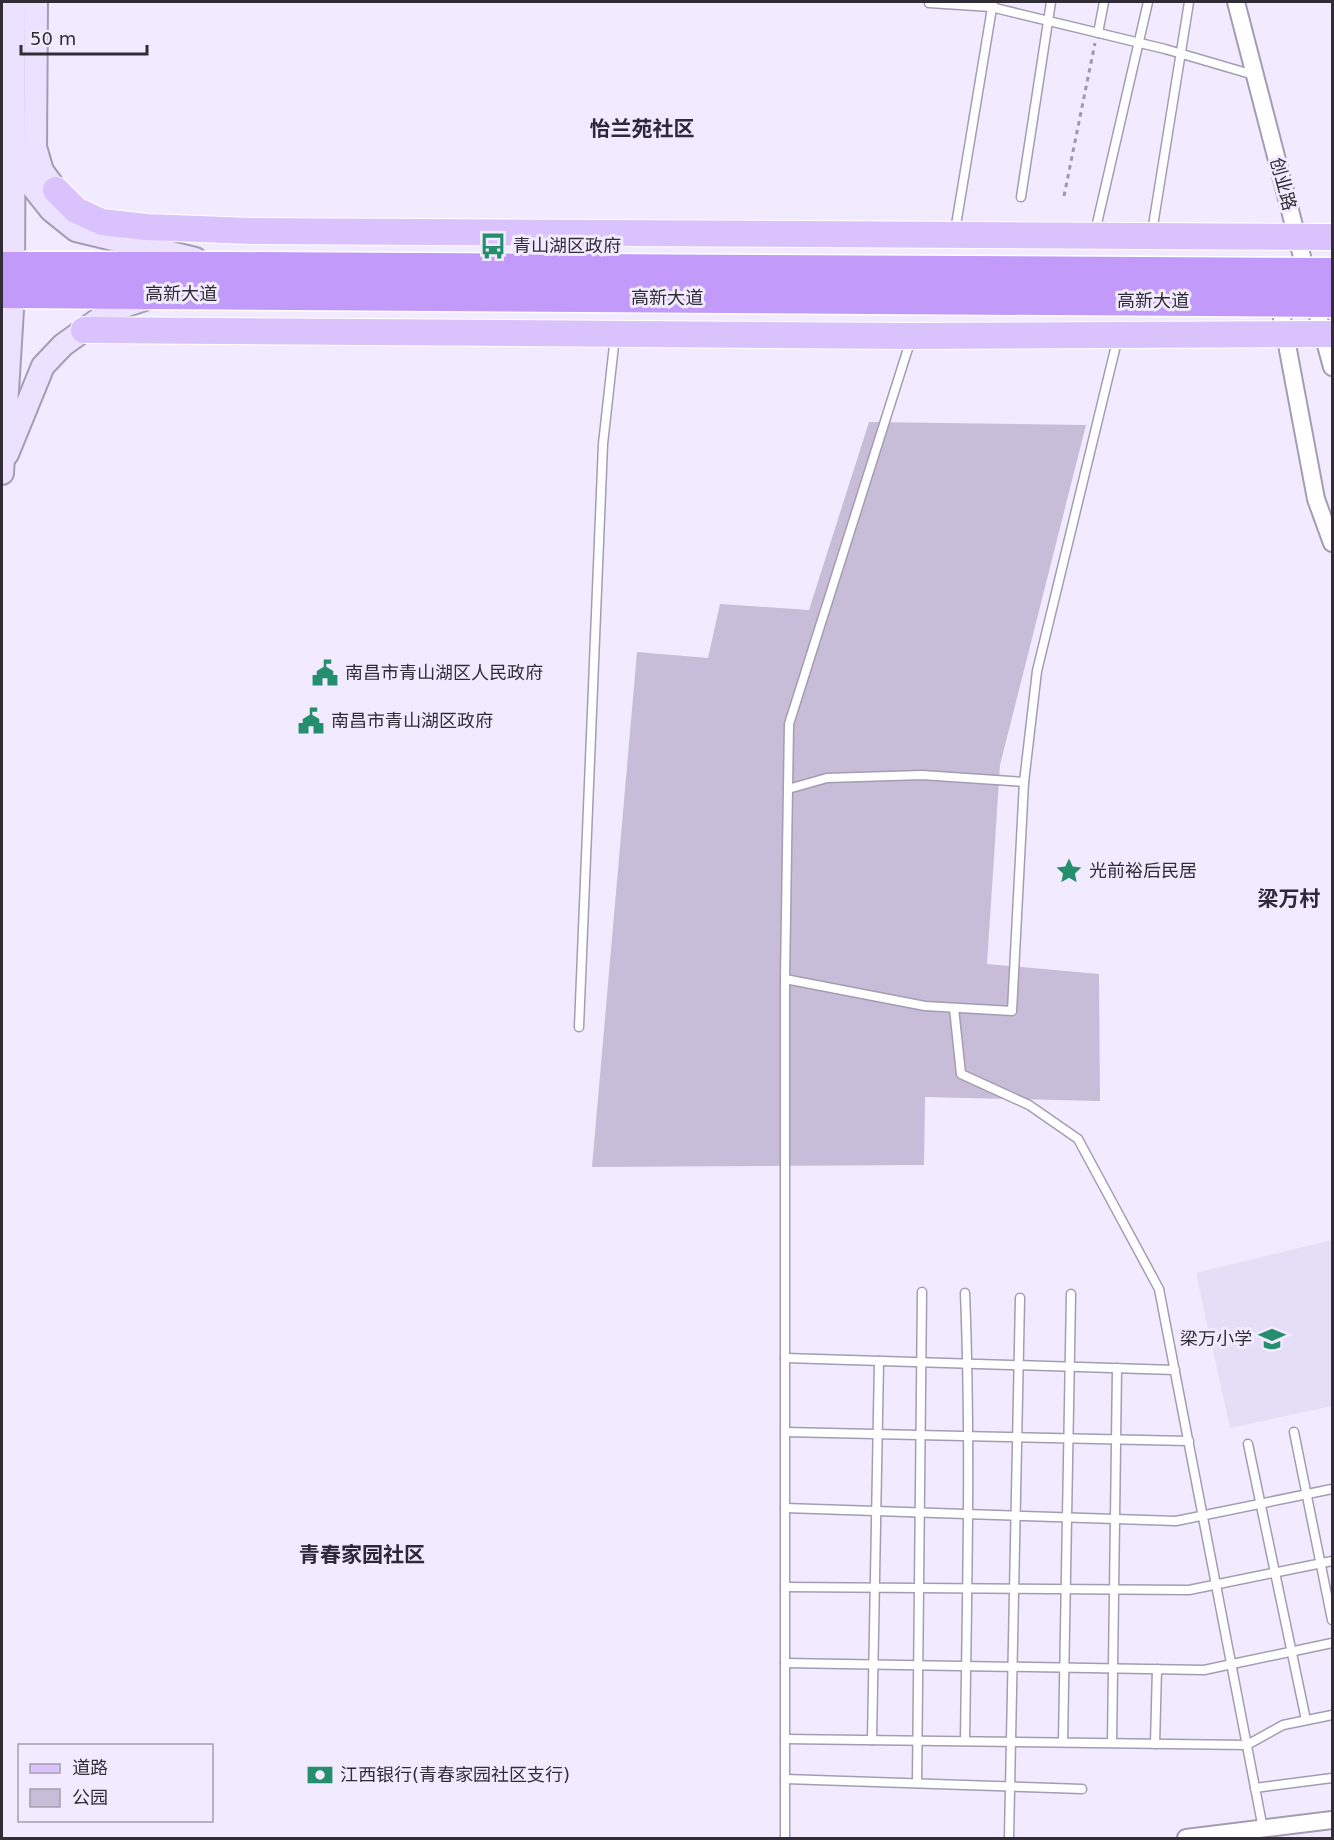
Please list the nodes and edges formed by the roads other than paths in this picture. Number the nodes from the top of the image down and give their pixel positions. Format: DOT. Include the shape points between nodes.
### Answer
graph roads {
  1 [pos="14,2"];
  2 [pos="25,2"];
  3 [pos="36,2"];
  4 [pos="1051,2"];
  5 [pos="1104,2"];
  6 [pos="1148,2"];
  7 [pos="1190,2"];
  8 [pos="1236,2"];
  9 [pos="929,3"];
  10 [pos="992,4"];
  11 [pos="1049,21"];
  12 [pos="1098,33"];
  13 [pos="1139,42"];
  14 [pos="14,48"];
  15 [pos="1182,54"];
  16 [pos="1254,75"];
  17 [pos="14,109"];
  18 [pos="56,190"];
  19 [pos="1021,197"];
  20 [pos="954,234"];
  21 [pos="1094,235"];
  22 [pos="1151,235"];
  23 [pos="1296,236"];
  24 [pos="1332,237"];
  25 [pos="232,267"];
  26 [pos="1319,272"];
  27 [pos="7,280"];
  28 [pos="158,294"];
  29 [pos="1279,302"];
  30 [pos="1323,302"];
  31 [pos="84,330"];
  32 [pos="616,332"];
  33 [pos="1119,334"];
  34 [pos="1285,334"];
  35 [pos="1328,334"];
  36 [pos="912,336"];
  37 [pos="1332,367"];
  38 [pos="2,466"];
  39 [pos="2,473"];
  40 [pos="1332,543"];
  41 [pos="1024,782"];
  42 [pos="788,789"];
  43 [pos="785,979"];
  44 [pos="954,1008"];
  45 [pos="579,1027"];
  46 [pos="922,1292"];
  47 [pos="965,1293"];
  48 [pos="1071,1294"];
  49 [pos="1020,1298"];
  50 [pos="785,1358"];
  51 [pos="879,1361"];
  52 [pos="922,1362"];
  53 [pos="968,1364"];
  54 [pos="1018,1365"];
  55 [pos="1070,1367"];
  56 [pos="1117,1368"];
  57 [pos="1175,1370"];
  58 [pos="785,1432"];
  59 [pos="1294,1432"];
  60 [pos="878,1434"];
  61 [pos="921,1435"];
  62 [pos="969,1436"];
  63 [pos="1017,1438"];
  64 [pos="1068,1439"];
  65 [pos="1116,1440"];
  66 [pos="1189,1441"];
  67 [pos="1248,1444"];
  68 [pos="1332,1489"];
  69 [pos="1306,1495"];
  70 [pos="1260,1504"];
  71 [pos="785,1508"];
  72 [pos="877,1511"];
  73 [pos="920,1513"];
  74 [pos="968,1514"];
  75 [pos="1016,1516"];
  76 [pos="1203,1516"];
  77 [pos="1067,1518"];
  78 [pos="1115,1519"];
  79 [pos="1332,1561"];
  80 [pos="1321,1563"];
  81 [pos="1275,1573"];
  82 [pos="1216,1584"];
  83 [pos="785,1587"];
  84 [pos="875,1587"];
  85 [pos="919,1588"];
  86 [pos="967,1588"];
  87 [pos="1014,1589"];
  88 [pos="1066,1589"];
  89 [pos="1114,1589"];
  90 [pos="1332,1620"];
  91 [pos="1332,1643"];
  92 [pos="1292,1651"];
  93 [pos="785,1663"];
  94 [pos="874,1664"];
  95 [pos="1231,1664"];
  96 [pos="918,1665"];
  97 [pos="966,1666"];
  98 [pos="1013,1667"];
  99 [pos="1065,1667"];
  100 [pos="1113,1668"];
  101 [pos="1157,1669"];
  102 [pos="1332,1715"];
  103 [pos="1306,1720"];
  104 [pos="785,1739"];
  105 [pos="872,1740"];
  106 [pos="917,1741"];
  107 [pos="965,1741"];
  108 [pos="1011,1742"];
  109 [pos="1063,1742"];
  110 [pos="1112,1743"];
  111 [pos="1155,1744"];
  112 [pos="1247,1745"];
  113 [pos="1332,1778"];
  114 [pos="785,1779"];
  115 [pos="917,1784"];
  116 [pos="1010,1787"];
  117 [pos="1255,1788"];
  118 [pos="1082,1789"];
  119 [pos="1332,1821"];
  120 [pos="1263,1829"];
  121 [pos="785,1839"];
  122 [pos="1009,1839"];
  123 [pos="1186,1839"];
  1 -- 14 [label="main road"];
  2 -- 14 [label="street"];
  3 -- 18 [label="main road" via="35,147 42,171"];
  4 -- 11 [label="lane"];
  5 -- 12 [label="lane"];
  6 -- 13 [label="lane"];
  7 -- 15 [label="lane"];
  8 -- 16 [label="street, 创业路"];
  9 -- 10 [label="lane"];
  10 -- 11 [label="lane"];
  10 -- 20 [label="lane"];
  11 -- 12 [label="lane"];
  11 -- 19 [label="lane"];
  12 -- 13 [label="lane"];
  13 -- 15 [label="lane"];
  13 -- 21 [label="lane"];
  14 -- 17 [label="main road"];
  15 -- 16 [label="lane"];
  15 -- 22 [label="lane"];
  16 -- 23 [label="street, 创业路"];
  17 -- 25 [label="main road" via="24,176 51,210 76,230"];
  17 -- 27 [label="main road"];
  18 -- 20 [label="main road" via="76,210 102,222 147,227"];
  20 -- 21 [label="main road"];
  21 -- 22 [label="main road"];
  22 -- 23 [label="main road"];
  23 -- 24 [label="main road"];
  23 -- 26 [label="street, 创业路"];
  25 -- 26 [label="highway, 高新大道"];
  25 -- 27 [label="highway, 高新大道"];
  26 -- 30 [label="street, 创业路"];
  27 -- 28 [label="highway, 高新大道"];
  27 -- 38 [label="main road"];
  28 -- 29 [label="highway, 高新大道"];
  28 -- 31 [label="main road" via="112,310"];
  29 -- 30 [label="highway, 高新大道"];
  29 -- 34 [label="street"];
  30 -- 35 [label="street, 创业路"];
  31 -- 32 [label="main road"];
  31 -- 38 [label="main road" via="43,366"];
  32 -- 36 [label="main road"];
  32 -- 45 [label="lane" via="603,444"];
  33 -- 34 [label="main road"];
  33 -- 36 [label="main road"];
  33 -- 41 [label="lane" via="1037,672"];
  34 -- 35 [label="main road"];
  34 -- 40 [label="street" via="1316,499"];
  35 -- 37 [label="street, 创业路"];
  36 -- 42 [label="lane" via="789,724"];
  38 -- 39 [label="main road"];
  41 -- 42 [label="lane" via="922,775 827,778"];
  41 -- 44 [label="lane" via="1012,1011"];
  42 -- 43 [label="lane"];
  43 -- 44 [label="lane"];
  43 -- 50 [label="lane"];
  44 -- 57 [label="lane" via="961,1074 1029,1105 1078,1139 1159,1289"];
  46 -- 52 [label="lane"];
  47 -- 53 [label="lane"];
  48 -- 55 [label="lane"];
  49 -- 54 [label="lane"];
  50 -- 51 [label="lane"];
  50 -- 58 [label="lane"];
  51 -- 52 [label="lane"];
  51 -- 60 [label="lane"];
  52 -- 53 [label="lane"];
  52 -- 61 [label="lane"];
  53 -- 54 [label="lane"];
  53 -- 62 [label="lane"];
  54 -- 55 [label="lane"];
  54 -- 63 [label="lane"];
  55 -- 56 [label="lane"];
  55 -- 64 [label="lane"];
  56 -- 57 [label="lane"];
  56 -- 65 [label="lane"];
  57 -- 66 [label="lane"];
  58 -- 60 [label="lane"];
  58 -- 71 [label="lane"];
  59 -- 69 [label="lane"];
  60 -- 61 [label="lane"];
  60 -- 72 [label="lane"];
  61 -- 62 [label="lane"];
  61 -- 73 [label="lane"];
  62 -- 63 [label="lane"];
  62 -- 74 [label="lane"];
  63 -- 64 [label="lane"];
  63 -- 75 [label="lane"];
  64 -- 65 [label="lane"];
  64 -- 77 [label="lane"];
  65 -- 66 [label="lane"];
  65 -- 78 [label="lane"];
  66 -- 76 [label="lane"];
  67 -- 70 [label="lane"];
  68 -- 69 [label="lane"];
  69 -- 70 [label="lane"];
  69 -- 80 [label="lane"];
  70 -- 76 [label="lane"];
  70 -- 81 [label="lane"];
  71 -- 72 [label="lane"];
  71 -- 83 [label="lane"];
  72 -- 73 [label="lane"];
  72 -- 84 [label="lane"];
  73 -- 74 [label="lane"];
  73 -- 85 [label="lane"];
  74 -- 75 [label="lane"];
  74 -- 86 [label="lane"];
  75 -- 77 [label="lane"];
  75 -- 87 [label="lane"];
  76 -- 78 [label="lane" via="1176,1521"];
  76 -- 82 [label="lane"];
  77 -- 78 [label="lane"];
  77 -- 88 [label="lane"];
  78 -- 89 [label="lane"];
  79 -- 80 [label="lane"];
  80 -- 81 [label="lane"];
  80 -- 90 [label="lane"];
  81 -- 82 [label="lane"];
  81 -- 92 [label="lane"];
  82 -- 89 [label="lane" via="1189,1590"];
  82 -- 95 [label="lane"];
  83 -- 84 [label="lane"];
  83 -- 93 [label="lane"];
  84 -- 85 [label="lane"];
  84 -- 94 [label="lane"];
  85 -- 86 [label="lane"];
  85 -- 96 [label="lane"];
  86 -- 87 [label="lane"];
  86 -- 97 [label="lane"];
  87 -- 88 [label="lane"];
  87 -- 98 [label="lane"];
  88 -- 89 [label="lane"];
  88 -- 99 [label="lane"];
  89 -- 100 [label="lane"];
  91 -- 92 [label="lane"];
  92 -- 95 [label="lane"];
  92 -- 103 [label="lane"];
  93 -- 94 [label="lane"];
  93 -- 104 [label="lane"];
  94 -- 96 [label="lane"];
  94 -- 105 [label="lane"];
  95 -- 101 [label="lane" via="1204,1670"];
  95 -- 112 [label="lane"];
  96 -- 97 [label="lane"];
  96 -- 106 [label="lane"];
  97 -- 98 [label="lane"];
  97 -- 107 [label="lane"];
  98 -- 99 [label="lane"];
  98 -- 108 [label="lane"];
  99 -- 100 [label="lane"];
  99 -- 109 [label="lane"];
  100 -- 101 [label="lane"];
  100 -- 110 [label="lane"];
  101 -- 111 [label="lane"];
  102 -- 103 [label="lane"];
  103 -- 112 [label="lane" via="1283,1725"];
  104 -- 105 [label="lane"];
  104 -- 114 [label="lane"];
  105 -- 106 [label="lane"];
  106 -- 107 [label="lane"];
  106 -- 115 [label="lane"];
  107 -- 108 [label="lane"];
  108 -- 109 [label="lane"];
  108 -- 116 [label="lane"];
  109 -- 110 [label="lane"];
  110 -- 111 [label="lane"];
  111 -- 112 [label="lane"];
  112 -- 117 [label="lane"];
  113 -- 117 [label="lane"];
  114 -- 115 [label="lane"];
  114 -- 121 [label="lane"];
  115 -- 116 [label="lane"];
  116 -- 118 [label="lane"];
  116 -- 122 [label="lane"];
  117 -- 120 [label="lane"];
  119 -- 120 [label="street"];
  120 -- 123 [label="street"];
}
